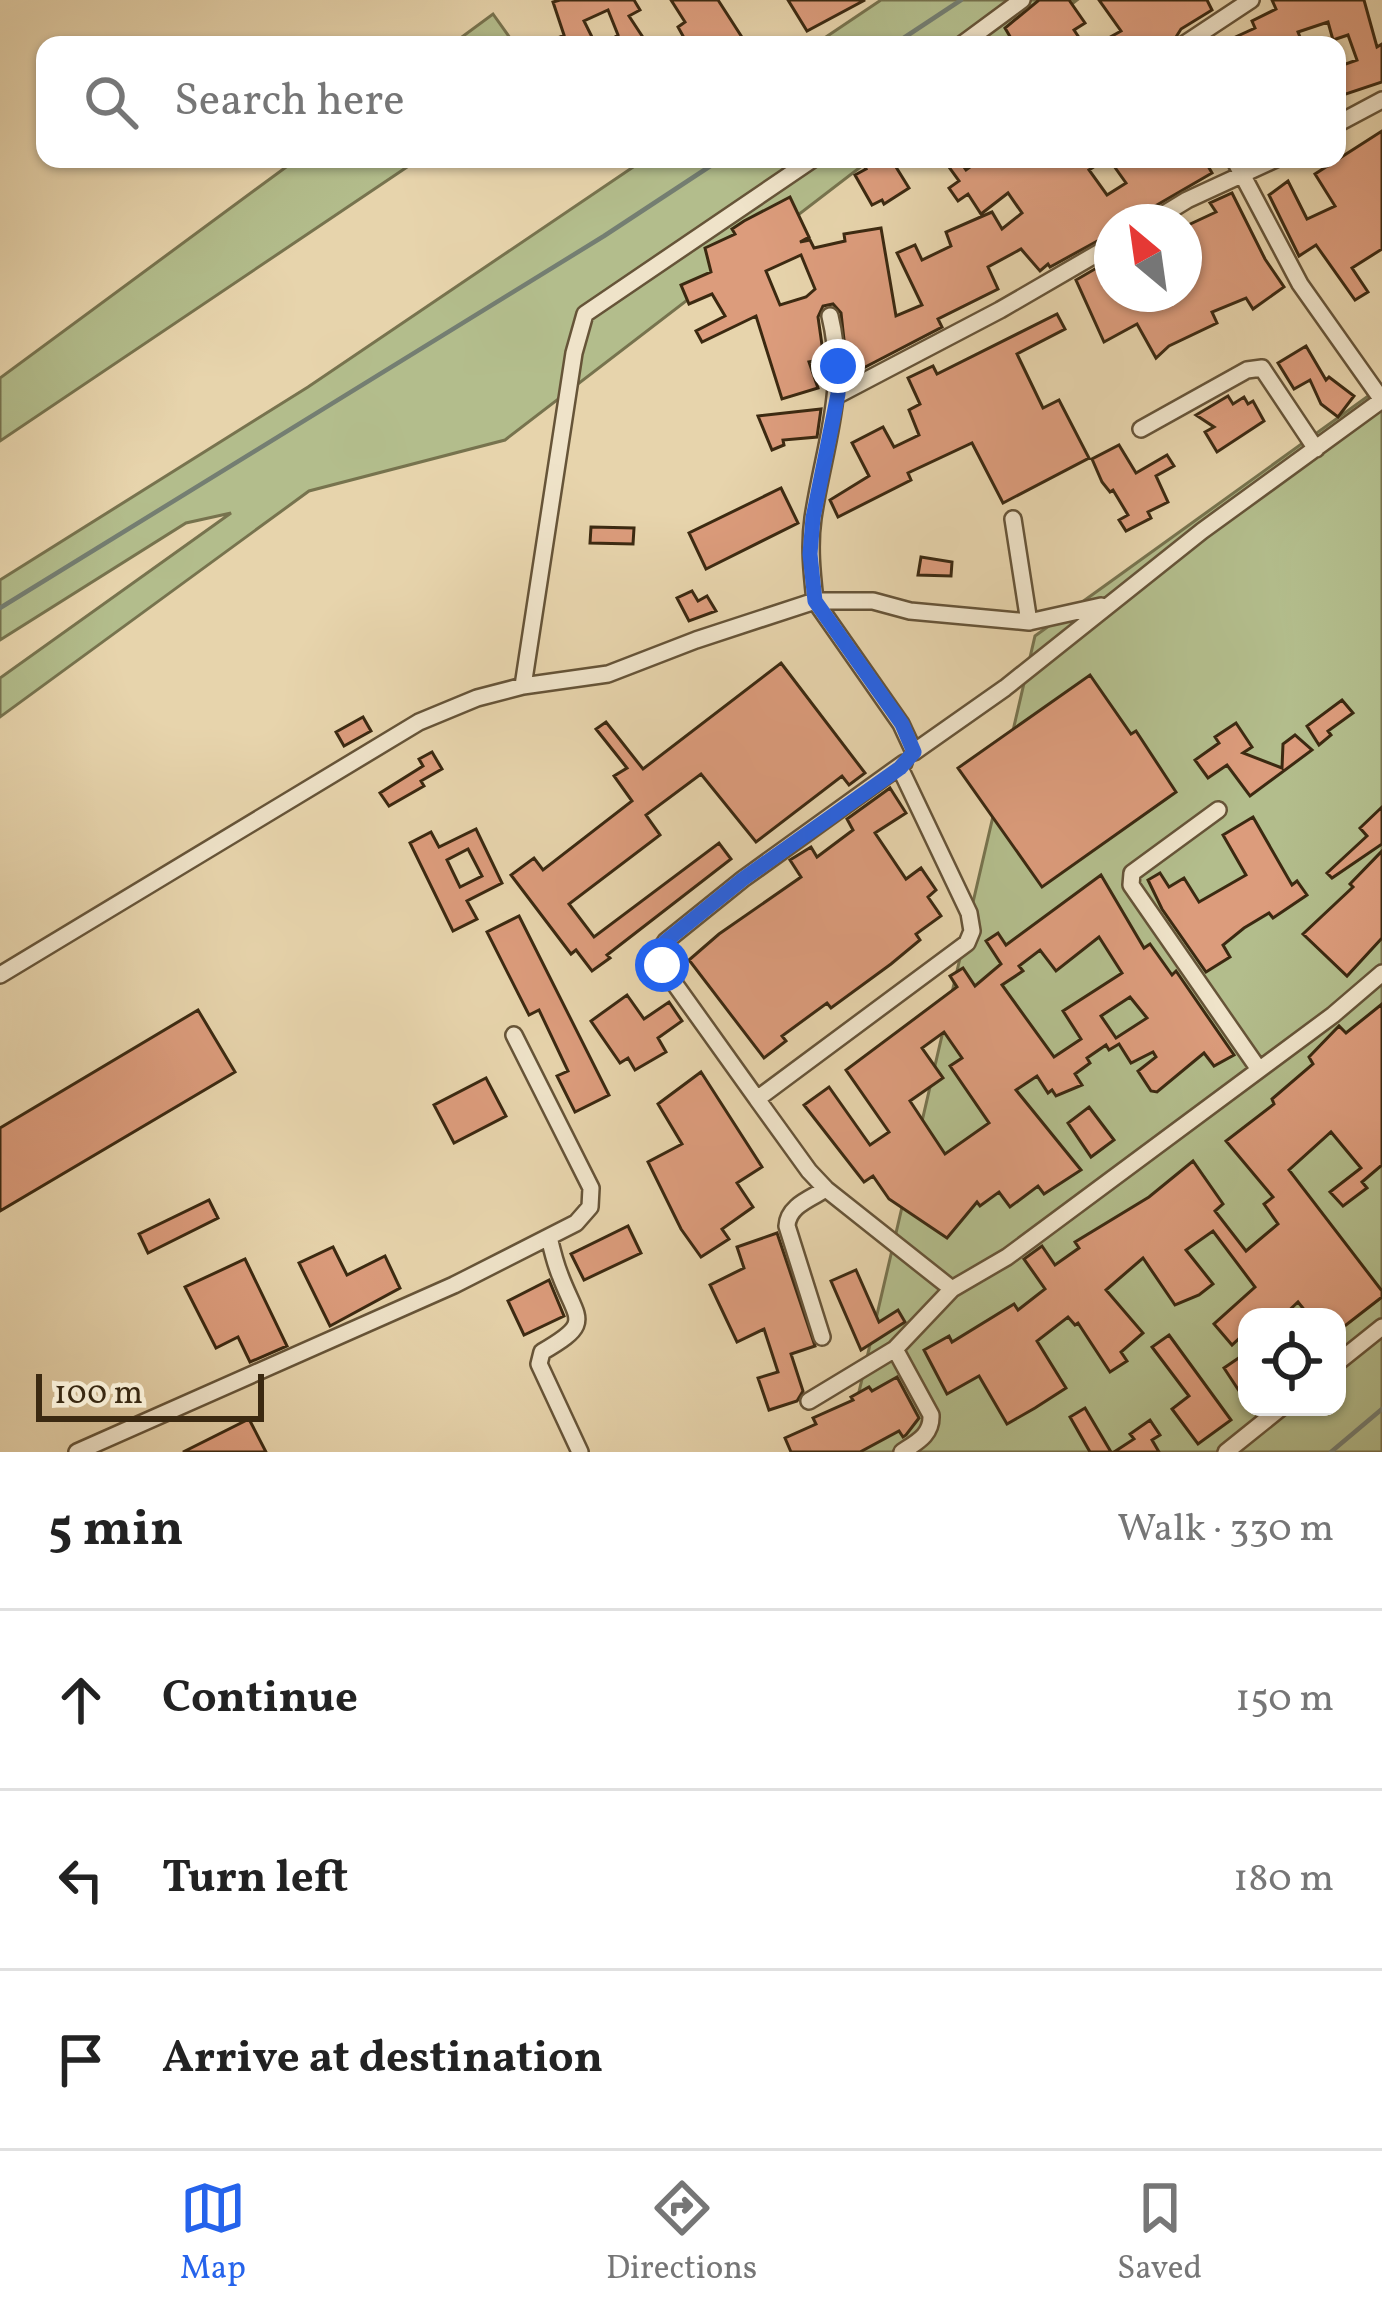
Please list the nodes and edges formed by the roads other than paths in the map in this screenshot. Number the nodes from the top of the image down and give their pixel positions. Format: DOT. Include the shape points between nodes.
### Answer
graph roads {
  1 [pos="1022,0"];
  2 [pos="1251,0"];
  3 [pos="974,36"];
  4 [pos="1197,36"];
  5 [pos="1382,100"];
  6 [pos="1346,119"];
  7 [pos="800,168"];
  8 [pos="1239,168"];
  9 [pos="1257,168"];
  10 [pos="1243,175"];
  11 [pos="1180,204"];
  12 [pos="1094,255"];
  13 [pos="830,316"];
  14 [pos="838,394"];
  15 [pos="1382,400"];
  16 [pos="1141,430"];
  17 [pos="1316,449"];
  18 [pos="1013,519"];
  19 [pos="815,601"];
  20 [pos="1105,605"];
  21 [pos="1029,622"];
  22 [pos="523,686"];
  23 [pos="914,752"];
  24 [pos="900,768"];
  25 [pos="1218,810"];
  26 [pos="1382,974"];
  27 [pos="0,975"];
  28 [pos="514,1035"];
  29 [pos="1258,1068"];
  30 [pos="757,1100"];
  31 [pos="826,1189"];
  32 [pos="549,1237"];
  33 [pos="952,1289"];
  34 [pos="1382,1327"];
  35 [pos="822,1337"];
  36 [pos="895,1349"];
  37 [pos="1346,1356"];
  38 [pos="809,1400"];
  39 [pos="1271,1416"];
  40 [pos="77,1452"];
  41 [pos="580,1452"];
  42 [pos="902,1452"];
  43 [pos="1226,1452"];
  1 -- 3 [label="street"];
  2 -- 4 [label="street"];
  5 -- 6 [label="street"];
  7 -- 22 [label="street" via="585,314"];
  8 -- 10 [label="street"];
  9 -- 10 [label="street"];
  10 -- 11 [label="street"];
  10 -- 15 [label="street" via="1300,284"];
  12 -- 14 [label="street"];
  13 -- 14 [label="street"];
  14 -- 19 [label="street" via="813,518"];
  15 -- 17 [label="street"];
  16 -- 17 [label="street" via="1262,368"];
  17 -- 20 [label="street"];
  18 -- 21 [label="street"];
  19 -- 21 [label="street"];
  19 -- 22 [label="street" via="608,674"];
  19 -- 23 [label="street"];
  20 -- 21 [label="street"];
  20 -- 23 [label="street"];
  22 -- 27 [label="street" via="419,722"];
  23 -- 24 [label="street"];
  24 -- 30 [label="street" via="972,932"];
  24 -- 30 [label="street" via="743,879 658,953"];
  25 -- 29 [label="street" via="1132,873 1131,885"];
  26 -- 29 [label="street"];
  28 -- 32 [label="street" via="591,1188 590,1207"];
  29 -- 33 [label="street" via="1007,1257"];
  30 -- 31 [label="street"];
  31 -- 33 [label="street"];
  31 -- 35 [label="street" via="787,1215"];
  32 -- 40 [label="street"];
  32 -- 41 [label="street" via="578,1326 542,1352 539,1364"];
  33 -- 36 [label="street"];
  34 -- 37 [label="street"];
  36 -- 38 [label="street"];
  36 -- 42 [label="street" via="932,1426"];
  39 -- 43 [label="street"];
}
